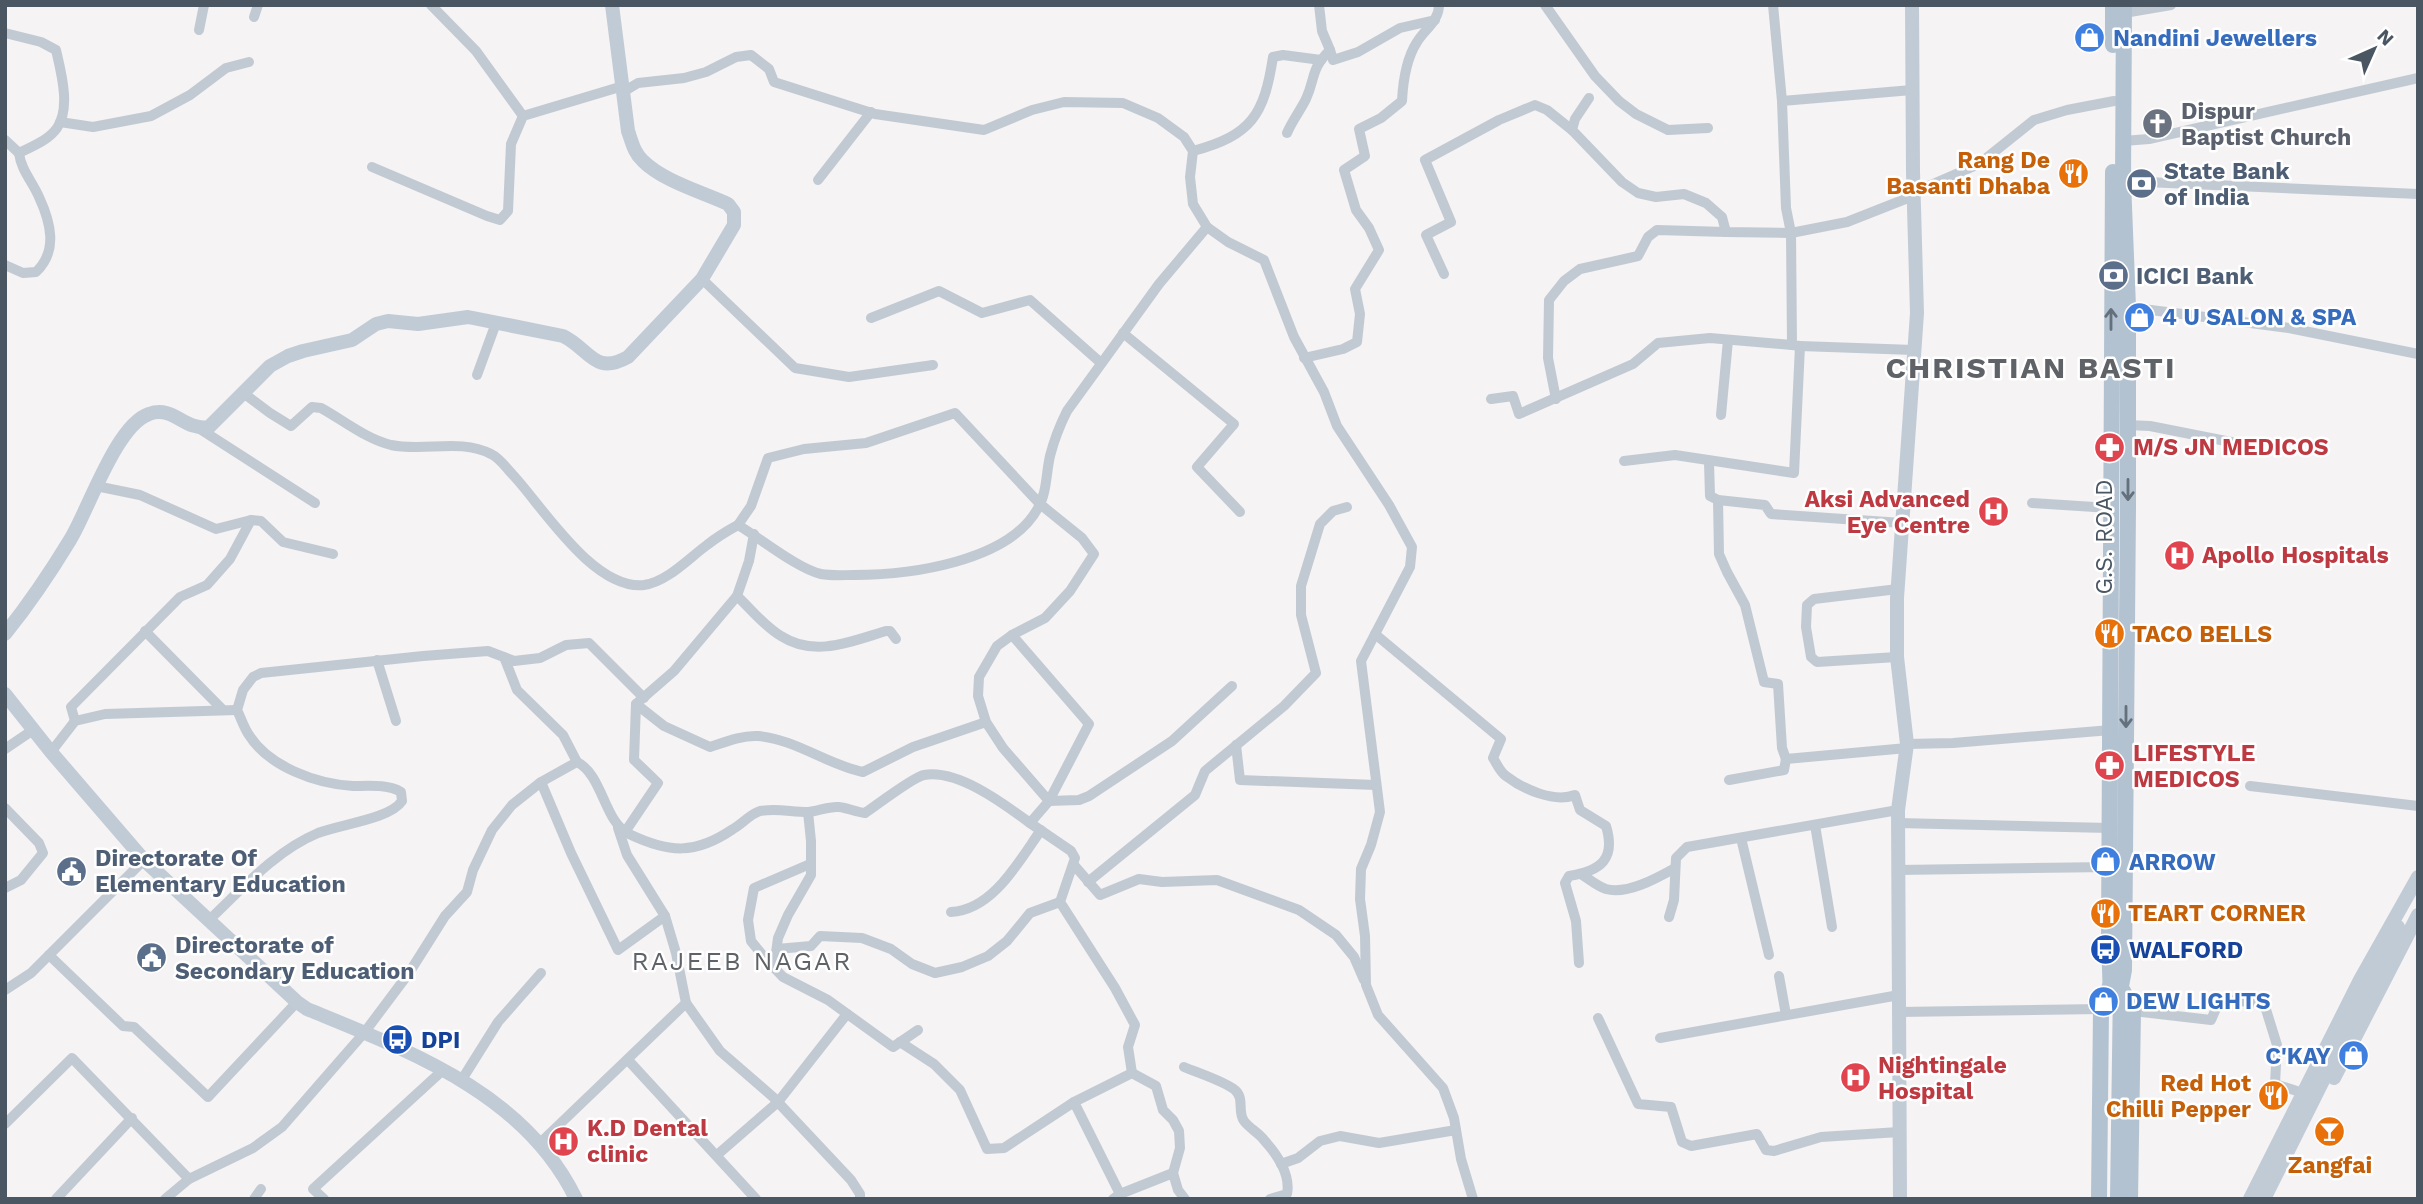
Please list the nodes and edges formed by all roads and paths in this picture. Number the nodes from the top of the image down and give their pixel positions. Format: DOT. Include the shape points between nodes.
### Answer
graph roads {
  1 [pos="204,5"];
  2 [pos="258,5"];
  3 [pos="430,5"];
  4 [pos="612,5"];
  5 [pos="1320,5"];
  6 [pos="1439,5"];
  7 [pos="1545,5"];
  8 [pos="1773,5"];
  9 [pos="1912,5"];
  10 [pos="2171,5"];
  11 [pos="2120,8"];
  12 [pos="254,17"];
  13 [pos="1436,20"];
  14 [pos="199,30"];
  15 [pos="5,33"];
  16 [pos="1330,50"];
  17 [pos="1321,60"];
  18 [pos="249,62"];
  19 [pos="2418,78"];
  20 [pos="623,89"];
  21 [pos="1912,90"];
  22 [pos="1589,98"];
  23 [pos="1782,101"];
  24 [pos="2114,101"];
  25 [pos="871,112"];
  26 [pos="523,116"];
  27 [pos="60,122"];
  28 [pos="1707,128"];
  29 [pos="1572,130"];
  30 [pos="1287,133"];
  31 [pos="5,140"];
  32 [pos="2123,141"];
  33 [pos="1193,151"];
  34 [pos="19,153"];
  35 [pos="372,167"];
  36 [pos="818,180"];
  37 [pos="2123,181"];
  38 [pos="2418,194"];
  39 [pos="1913,196"];
  40 [pos="1207,227"];
  41 [pos="1726,232"];
  42 [pos="1791,233"];
  43 [pos="5,265"];
  44 [pos="1444,274"];
  45 [pos="702,279"];
  46 [pos="2127,307"];
  47 [pos="871,318"];
  48 [pos="496,323"];
  49 [pos="1123,333"];
  50 [pos="1728,340"];
  51 [pos="1796,346"];
  52 [pos="1914,351"];
  53 [pos="2418,354"];
  54 [pos="1304,358"];
  55 [pos="1101,363"];
  56 [pos="933,365"];
  57 [pos="477,375"];
  58 [pos="242,392"];
  59 [pos="1491,399"];
  60 [pos="1556,399"];
  61 [pos="1721,415"];
  62 [pos="2127,425"];
  63 [pos="200,429"];
  64 [pos="2236,443"];
  65 [pos="1624,461"];
  66 [pos="1709,461"];
  67 [pos="96,486"];
  68 [pos="1718,500"];
  69 [pos="315,503"];
  70 [pos="2032,503"];
  71 [pos="1040,504"];
  72 [pos="1347,508"];
  73 [pos="2110,508"];
  74 [pos="1240,512"];
  75 [pos="251,520"];
  76 [pos="1902,523"];
  77 [pos="738,525"];
  78 [pos="754,534"];
  79 [pos="333,554"];
  80 [pos="1898,589"];
  81 [pos="737,596"];
  82 [pos="145,631"];
  83 [pos="5,634"];
  84 [pos="1376,634"];
  85 [pos="1012,635"];
  86 [pos="896,639"];
  87 [pos="504,657"];
  88 [pos="1897,657"];
  89 [pos="377,660"];
  90 [pos="1232,686"];
  91 [pos="5,694"];
  92 [pos="640,701"];
  93 [pos="223,710"];
  94 [pos="237,710"];
  95 [pos="75,721"];
  96 [pos="396,721"];
  97 [pos="986,722"];
  98 [pos="33,730"];
  99 [pos="2111,730"];
  100 [pos="1236,746"];
  101 [pos="1907,746"];
  102 [pos="5,749"];
  103 [pos="51,752"];
  104 [pos="1786,759"];
  105 [pos="577,761"];
  106 [pos="1729,780"];
  107 [pos="541,782"];
  108 [pos="1377,785"];
  109 [pos="2250,786"];
  110 [pos="1049,801"];
  111 [pos="2418,806"];
  112 [pos="5,808"];
  113 [pos="808,812"];
  114 [pos="1898,816"];
  115 [pos="614,817"];
  116 [pos="1030,823"];
  117 [pos="1815,825"];
  118 [pos="2110,828"];
  119 [pos="1041,831"];
  120 [pos="625,832"];
  121 [pos="1741,838"];
  122 [pos="144,860"];
  123 [pos="810,864"];
  124 [pos="1074,865"];
  125 [pos="2109,867"];
  126 [pos="1675,868"];
  127 [pos="1898,870"];
  128 [pos="1581,874"];
  129 [pos="2418,877"];
  130 [pos="1088,882"];
  131 [pos="5,888"];
  132 [pos="2405,901"];
  133 [pos="1060,902"];
  134 [pos="951,912"];
  135 [pos="2418,914"];
  136 [pos="665,916"];
  137 [pos="1669,918"];
  138 [pos="209,920"];
  139 [pos="1832,927"];
  140 [pos="2393,940"];
  141 [pos="777,949"];
  142 [pos="49,955"];
  143 [pos="1769,955"];
  144 [pos="1578,963"];
  145 [pos="774,968"];
  146 [pos="541,973"];
  147 [pos="1779,976"];
  148 [pos="2116,984"];
  149 [pos="1366,985"];
  150 [pos="5,990"];
  151 [pos="1899,995"];
  152 [pos="297,1002"];
  153 [pos="686,1003"];
  154 [pos="2116,1010"];
  155 [pos="1899,1012"];
  156 [pos="847,1014"];
  157 [pos="1786,1015"];
  158 [pos="1598,1018"];
  159 [pos="918,1030"];
  160 [pos="364,1033"];
  161 [pos="1660,1038"];
  162 [pos="900,1042"];
  163 [pos="628,1060"];
  164 [pos="1184,1067"];
  165 [pos="443,1070"];
  166 [pos="1132,1073"];
  167 [pos="461,1081"];
  168 [pos="2303,1093"];
  169 [pos="778,1102"];
  170 [pos="1074,1102"];
  171 [pos="132,1118"];
  172 [pos="5,1124"];
  173 [pos="1456,1130"];
  174 [pos="1899,1132"];
  175 [pos="540,1143"];
  176 [pos="717,1155"];
  177 [pos="1281,1164"];
  178 [pos="1173,1173"];
  179 [pos="189,1179"];
  180 [pos="261,1189"];
  181 [pos="1116,1196"];
  182 [pos="56,1199"];
  183 [pos="165,1199"];
  184 [pos="254,1199"];
  185 [pos="324,1199"];
  186 [pos="576,1199"];
  187 [pos="756,1199"];
  188 [pos="860,1199"];
  189 [pos="1185,1199"];
  190 [pos="1270,1199"];
  191 [pos="1473,1199"];
  192 [pos="1900,1199"];
  193 [pos="2099,1199"];
  194 [pos="2108,1199"];
  195 [pos="2118,1199"];
  196 [pos="2130,1199"];
  197 [pos="2250,1199"];
  198 [pos="2264,1199"];
  199 [pos="2274,1199"];
  1 -- 14 [label="street"];
  2 -- 12 [label="street"];
  3 -- 26 [label="street" via="476,51"];
  4 -- 20 [label="street"];
  5 -- 16 [label="street"];
  6 -- 13 [label="street"];
  7 -- 28 [label="street" via="1595,76 1636,114 1668,130"];
  8 -- 23 [label="street"];
  9 -- 21 [label="street"];
  10 -- 11 [label="street"];
  11 -- 24 [label="main road, G.S. ROAD"];
  11 -- 32 [label="main road, G.S. ROAD"];
  13 -- 16 [label="street" via="1400,28 1358,52 1333,60"];
  13 -- 54 [label="street" via="1416,42 1405,72 1402,100 1359,129 1365,156 1344,170 1356,210 1379,250 1355,289 1360,314 1357,342"];
  15 -- 27 [label="street" via="56,50 63,79"];
  16 -- 17 [label="street"];
  17 -- 30 [label="street"];
  17 -- 33 [label="street" via="1273,57 1265,99 1252,122 1234,135"];
  18 -- 27 [label="street" via="226,68 152,116 93,127"];
  19 -- 32 [label="street"];
  20 -- 25 [label="street" via="684,78 751,55 769,69 774,82"];
  20 -- 26 [label="street"];
  20 -- 45 [label="street" via="628,131 643,161 728,204 734,212 734,225"];
  21 -- 23 [label="street"];
  21 -- 39 [label="street"];
  22 -- 29 [label="street"];
  23 -- 42 [label="street"];
  24 -- 39 [label="street" via="2034,120 1979,164"];
  73 -- 24 [label="main road, G.S. ROAD, one-way"];
  25 -- 33 [label="street" via="984,130 1063,102 1123,103 1158,118 1184,137"];
  25 -- 36 [label="street"];
  26 -- 35 [label="street" via="511,144 508,211 500,220"];
  27 -- 34 [label="street" via="56,130"];
  29 -- 41 [label="street" via="1630,187 1656,197 1684,194 1706,203 1722,217"];
  29 -- 44 [label="street" via="1535,105 1425,160 1451,222 1426,235"];
  31 -- 34 [label="street"];
  32 -- 37 [label="main road, G.S. ROAD"];
  33 -- 40 [label="street" via="1193,204"];
  34 -- 43 [label="street" via="20,164 43,206 52,247 46,263 36,272 23,273"];
  37 -- 38 [label="street"];
  37 -- 46 [label="main road, G.S. ROAD"];
  39 -- 42 [label="street" via="1847,222"];
  39 -- 52 [label="street"];
  40 -- 49 [label="street"];
  40 -- 54 [label="street" via="1264,260"];
  41 -- 42 [label="street"];
  41 -- 60 [label="street" via="1657,230 1638,256 1580,269 1564,281 1549,300 1548,358"];
  42 -- 51 [label="street"];
  45 -- 48 [label="street" via="628,357 615,364 589,357 563,336"];
  45 -- 56 [label="street" via="795,368 849,377"];
  46 -- 53 [label="street" via="2290,328"];
  46 -- 62 [label="main road, G.S. ROAD"];
  47 -- 55 [label="street" via="939,290 982,313 1030,300"];
  48 -- 57 [label="street"];
  48 -- 58 [label="street" via="468,317 376,324 352,340 288,356"];
  49 -- 55 [label="street"];
  49 -- 74 [label="street" via="1234,425 1197,467"];
  50 -- 51 [label="street"];
  50 -- 60 [label="street" via="1658,344 1633,364"];
  50 -- 61 [label="street"];
  51 -- 52 [label="street"];
  51 -- 66 [label="street" via="1794,474"];
  52 -- 76 [label="street"];
  54 -- 84 [label="street" via="1337,426 1412,547 1410,567"];
  55 -- 71 [label="street" via="1058,428"];
  58 -- 63 [label="street" via="209,427"];
  58 -- 77 [label="street" via="291,426 312,407 321,408 389,444 454,446 493,454 536,499 572,548 619,581 644,585 662,578"];
  59 -- 60 [label="street" via="1513,396 1519,414"];
  62 -- 64 [label="street"];
  62 -- 148 [label="main road, G.S. ROAD, one-way" via="2124,970"];
  63 -- 67 [label="street" via="170,414 145,415 133,424"];
  63 -- 69 [label="street"];
  65 -- 66 [label="street" via="1675,455"];
  66 -- 68 [label="street" via="1710,496"];
  67 -- 75 [label="street" via="140,495 216,529"];
  67 -- 83 [label="street" via="72,538"];
  68 -- 76 [label="street" via="1765,505 1771,514"];
  68 -- 104 [label="street" via="1719,554 1745,605 1764,682 1777,684"];
  70 -- 73 [label="street"];
  71 -- 77 [label="street" via="954,413 866,443 768,458 751,506"];
  71 -- 78 [label="street" via="1026,526 1007,540 956,563 871,575 819,574"];
  71 -- 85 [label="street" via="1082,538 1094,554 1045,618"];
  72 -- 100 [label="street" via="1333,511 1320,524 1301,586 1301,615 1316,673"];
  73 -- 99 [label="main road, G.S. ROAD"];
  75 -- 79 [label="street" via="261,521 283,542"];
  75 -- 82 [label="street" via="230,559 207,585 180,597"];
  76 -- 80 [label="street"];
  77 -- 78 [label="street"];
  78 -- 81 [label="street"];
  80 -- 88 [label="street"];
  80 -- 88 [label="street" via="1814,599 1807,605 1806,627 1811,657 1817,662"];
  81 -- 86 [label="street" via="780,636 804,646 824,648 888,631"];
  81 -- 92 [label="street" via="674,671"];
  82 -- 93 [label="street"];
  82 -- 95 [label="street" via="71,707"];
  84 -- 108 [label="street" via="1361,661"];
  84 -- 128 [label="street" via="1502,738 1493,758 1504,775 1530,791 1567,798 1575,795 1580,810 1606,826 1609,855"];
  85 -- 97 [label="street" via="997,646 979,677 978,696"];
  85 -- 110 [label="street" via="1089,724"];
  87 -- 89 [label="street" via="488,651"];
  87 -- 92 [label="street" via="514,661 540,658 566,645 589,643"];
  87 -- 105 [label="street" via="517,690 563,736"];
  88 -- 101 [label="street"];
  89 -- 94 [label="street" via="261,673 243,690"];
  89 -- 96 [label="street"];
  90 -- 110 [label="street" via="1172,741 1089,796"];
  91 -- 98 [label="street"];
  92 -- 97 [label="street" via="664,726 710,747 758,736 863,772 913,747"];
  92 -- 120 [label="street" via="634,760 658,783"];
  93 -- 94 [label="street"];
  93 -- 95 [label="street" via="105,714"];
  94 -- 138 [label="street" via="249,736 296,772 318,781 393,787 401,792 402,801 386,814 336,827 296,845"];
  95 -- 103 [label="street"];
  97 -- 110 [label="street"];
  98 -- 102 [label="street"];
  98 -- 103 [label="street"];
  99 -- 101 [label="street"];
  99 -- 118 [label="main road, G.S. ROAD"];
  100 -- 108 [label="street" via="1240,780"];
  100 -- 130 [label="street" via="1205,771 1195,795"];
  101 -- 104 [label="street"];
  101 -- 114 [label="street"];
  103 -- 122 [label="street"];
  104 -- 106 [label="street" via="1784,770"];
  105 -- 107 [label="street"];
  105 -- 115 [label="street" via="587,766"];
  107 -- 136 [label="street" via="618,950"];
  107 -- 160 [label="street" via="512,805 492,830 467,892 445,916"];
  108 -- 149 [label="street" via="1380,812 1361,869"];
  109 -- 111 [label="street"];
  110 -- 116 [label="street"];
  112 -- 131 [label="street" via="43,853 21,880"];
  113 -- 116 [label="street" via="840,807 865,813 923,775 948,776"];
  113 -- 120 [label="street" via="757,812 703,847 668,849"];
  113 -- 123 [label="street"];
  114 -- 117 [label="street"];
  114 -- 118 [label="street"];
  114 -- 127 [label="street"];
  115 -- 120 [label="street"];
  115 -- 136 [label="street" via="627,855"];
  116 -- 119 [label="street"];
  117 -- 121 [label="street"];
  117 -- 139 [label="street"];
  118 -- 125 [label="main road, G.S. ROAD"];
  119 -- 124 [label="street" via="1071,851"];
  119 -- 134 [label="street" via="981,903"];
  121 -- 126 [label="street" via="1686,847 1676,858"];
  121 -- 143 [label="street"];
  122 -- 138 [label="street"];
  122 -- 142 [label="street"];
  123 -- 141 [label="street" via="811,875 788,915"];
  123 -- 145 [label="street" via="754,888 748,920 751,941"];
  124 -- 130 [label="street"];
  124 -- 133 [label="street"];
  125 -- 127 [label="street"];
  125 -- 148 [label="main road, G.S. ROAD" via="2109,971"];
  126 -- 128 [label="street" via="1644,885 1615,889 1605,889"];
  126 -- 137 [label="street"];
  127 -- 151 [label="street"];
  128 -- 144 [label="street" via="1569,876 1565,883 1576,921"];
  129 -- 132 [label="street"];
  130 -- 149 [label="street" via="1100,895 1139,879 1217,880 1251,891 1299,909 1336,935 1354,957"];
  132 -- 140 [label="street"];
  132 -- 168 [label="street"];
  133 -- 141 [label="street" via="1030,914 988,956 935,973 862,938 820,936 811,946"];
  133 -- 166 [label="street" via="1135,1025 1128,1047"];
  135 -- 140 [label="street"];
  135 -- 199 [label="street"];
  136 -- 153 [label="street"];
  138 -- 152 [label="street"];
  140 -- 198 [label="street"];
  141 -- 145 [label="street"];
  142 -- 150 [label="street"];
  142 -- 152 [label="street" via="123,1026 134,1027 208,1097"];
  145 -- 156 [label="street"];
  146 -- 167 [label="street" via="498,1022"];
  147 -- 157 [label="street"];
  148 -- 154 [label="main road"];
  149 -- 173 [label="street" via="1378,1015 1443,1088"];
  151 -- 155 [label="street"];
  151 -- 157 [label="street"];
  152 -- 160 [label="street"];
  153 -- 163 [label="street"];
  153 -- 169 [label="street" via="720,1051"];
  154 -- 155 [label="street"];
  154 -- 168 [label="street" via="2211,1020 2225,1000 2264,1003 2277,1045 2275,1084"];
  154 -- 193 [label="main road"];
  154 -- 194 [label="main road"];
  154 -- 195 [label="main road"];
  154 -- 196 [label="main road"];
  155 -- 174 [label="street"];
  156 -- 162 [label="street" via="893,1046"];
  156 -- 169 [label="street"];
  157 -- 161 [label="street"];
  158 -- 174 [label="street" via="1638,1104 1671,1107 1682,1142 1691,1146 1758,1134 1766,1150 1774,1151 1821,1136"];
  159 -- 162 [label="street"];
  160 -- 165 [label="street"];
  160 -- 179 [label="street" via="282,1127 253,1148"];
  162 -- 170 [label="street" via="934,1064 960,1090 987,1149 1004,1147"];
  163 -- 175 [label="street"];
  163 -- 176 [label="street"];
  164 -- 177 [label="street" via="1235,1090 1244,1121"];
  165 -- 167 [label="street"];
  165 -- 185 [label="street" via="313,1189"];
  166 -- 170 [label="street"];
  166 -- 178 [label="street" via="1156,1086 1163,1110 1179,1130"];
  167 -- 175 [label="street" via="513,1115"];
  168 -- 197 [label="street"];
  169 -- 176 [label="street"];
  169 -- 188 [label="street" via="851,1181"];
  170 -- 181 [label="street"];
  171 -- 172 [label="street" via="72,1058"];
  171 -- 179 [label="street"];
  171 -- 182 [label="street"];
  173 -- 177 [label="street" via="1379,1143 1340,1136 1320,1141"];
  173 -- 191 [label="street"];
  174 -- 192 [label="street"];
  175 -- 186 [label="street"];
  176 -- 187 [label="street"];
  177 -- 190 [label="street" via="1289,1185 1287,1194"];
  178 -- 181 [label="street"];
  178 -- 189 [label="street"];
  179 -- 183 [label="street"];
  180 -- 184 [label="street"];
}
